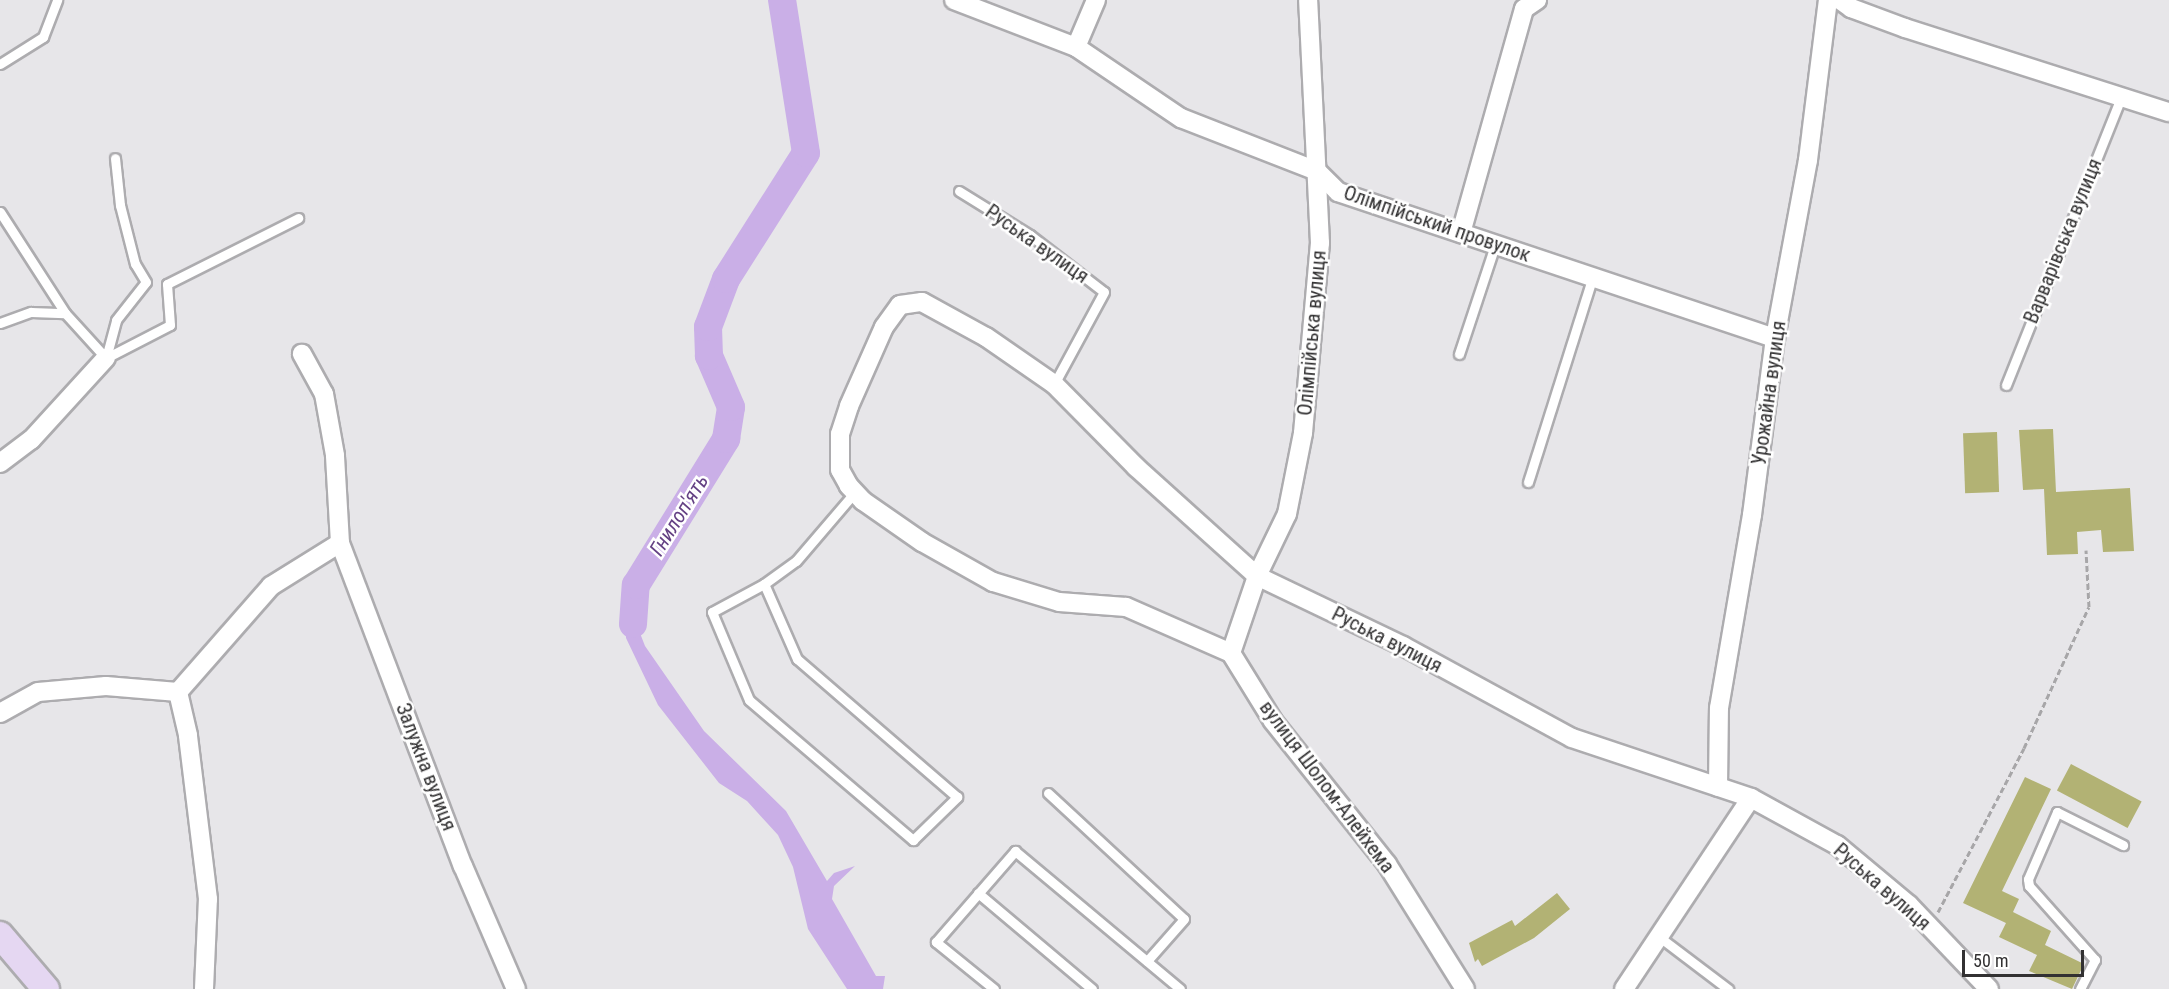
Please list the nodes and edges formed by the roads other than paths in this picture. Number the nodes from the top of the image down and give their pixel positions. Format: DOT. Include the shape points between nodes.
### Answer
graph roads {
  1 [pos="57,0"];
  2 [pos="954,0"];
  3 [pos="1096,0"];
  4 [pos="1308,0"];
  5 [pos="1537,0"];
  6 [pos="1828,0"];
  7 [pos="1840,0"];
  8 [pos="1076,47"];
  9 [pos="0,64"];
  10 [pos="2121,97"];
  11 [pos="2169,112"];
  12 [pos="115,158"];
  13 [pos="1317,171"];
  14 [pos="959,191"];
  15 [pos="0,212"];
  16 [pos="298,218"];
  17 [pos="1461,233"];
  18 [pos="1495,245"];
  19 [pos="1592,279"];
  20 [pos="146,282"];
  21 [pos="166,284"];
  22 [pos="65,313"];
  23 [pos="0,323"];
  24 [pos="1775,339"];
  25 [pos="302,354"];
  26 [pos="1459,354"];
  27 [pos="106,358"];
  28 [pos="1054,384"];
  29 [pos="2006,385"];
  30 [pos="0,463"];
  31 [pos="1528,482"];
  32 [pos="855,492"];
  33 [pos="340,543"];
  34 [pos="1257,576"];
  35 [pos="765,584"];
  36 [pos="1231,653"];
  37 [pos="178,692"];
  38 [pos="0,713"];
  39 [pos="1718,786"];
  40 [pos="1048,793"];
  41 [pos="1751,798"];
  42 [pos="2123,845"];
  43 [pos="978,893"];
  44 [pos="0,935"];
  45 [pos="1658,936"];
  46 [pos="1147,961"];
  47 [pos="1985,987"];
  48 [pos="46,989"];
  49 [pos="204,989"];
  50 [pos="516,989"];
  51 [pos="994,989"];
  52 [pos="1092,989"];
  53 [pos="1180,989"];
  54 [pos="1465,989"];
  55 [pos="1624,989"];
  56 [pos="1728,989"];
  57 [pos="2080,989"];
  1 -- 9 [label="lane" via="43,37"];
  2 -- 8 [label="street, Олімпійський провулок"];
  3 -- 8 [label="street"];
  4 -- 13 [label="street, Олімпійська вулиця"];
  5 -- 17 [label="street" via="1524,9"];
  6 -- 24 [label="street, Урожайна вулиця" via="1808,160"];
  7 -- 10 [label="street" via="1905,28"];
  8 -- 13 [label="street, Олімпійський провулок" via="1181,118"];
  10 -- 11 [label="street"];
  10 -- 29 [label="lane, Варварівська вулиця"];
  12 -- 20 [label="lane" via="135,264"];
  13 -- 17 [label="street, Олімпійський провулок" via="1338,192"];
  13 -- 34 [label="street, Олімпійська вулиця" via="1320,243 1316,313 1298,474 1287,514"];
  14 -- 28 [label="lane, Руська вулиця" via="1030,235 1104,292 1074,340"];
  15 -- 22 [label="lane"];
  16 -- 21 [label="lane"];
  17 -- 18 [label="street, Олімпійський провулок"];
  18 -- 19 [label="street, Олімпійський провулок"];
  18 -- 26 [label="lane"];
  19 -- 24 [label="street, Олімпійський провулок"];
  19 -- 31 [label="lane"];
  20 -- 21 [label="lane"];
  20 -- 27 [label="lane" via="116,320"];
  21 -- 27 [label="lane" via="170,325"];
  22 -- 23 [label="lane" via="31,312"];
  22 -- 27 [label="lane"];
  24 -- 39 [label="street, Урожайна вулиця" via="1752,515 1719,708"];
  25 -- 33 [label="street, Залужна вулиця" via="324,394 335,455"];
  27 -- 30 [label="street" via="32,441"];
  28 -- 32 [label="street" via="986,337 933,307 922,302 900,305 884,327 840,434 840,470"];
  28 -- 34 [label="street, Руська вулиця" via="1136,467"];
  32 -- 35 [label="lane" via="796,561"];
  32 -- 36 [label="street" via="922,542 993,582 1059,602 1126,607"];
  33 -- 37 [label="street" via="271,586"];
  33 -- 50 [label="street, Залужна вулиця" via="463,866"];
  34 -- 36 [label="street, Олімпійська вулиця"];
  34 -- 39 [label="street, Руська вулиця" via="1403,646 1572,738"];
  35 -- 35 [label="lane" via="797,659 957,796 913,840 749,700 712,612"];
  36 -- 54 [label="street, вулиця Шолом-Алейхема" via="1273,721 1387,864"];
  37 -- 38 [label="street" via="106,686 38,692"];
  37 -- 49 [label="street" via="188,735 208,899"];
  39 -- 41 [label="street, Руська вулиця"];
  40 -- 46 [label="lane" via="1184,919"];
  41 -- 45 [label="street"];
  41 -- 47 [label="street, Руська вулиця" via="1837,845 1930,927"];
  42 -- 57 [label="lane" via="2057,812 2028,879 2096,960"];
  43 -- 46 [label="lane" via="1015,851"];
  43 -- 51 [label="lane" via="936,942"];
  43 -- 52 [label="lane"];
  44 -- 48 [label="main road"];
  45 -- 55 [label="street"];
  45 -- 56 [label="lane"];
  46 -- 53 [label="lane"];
}
